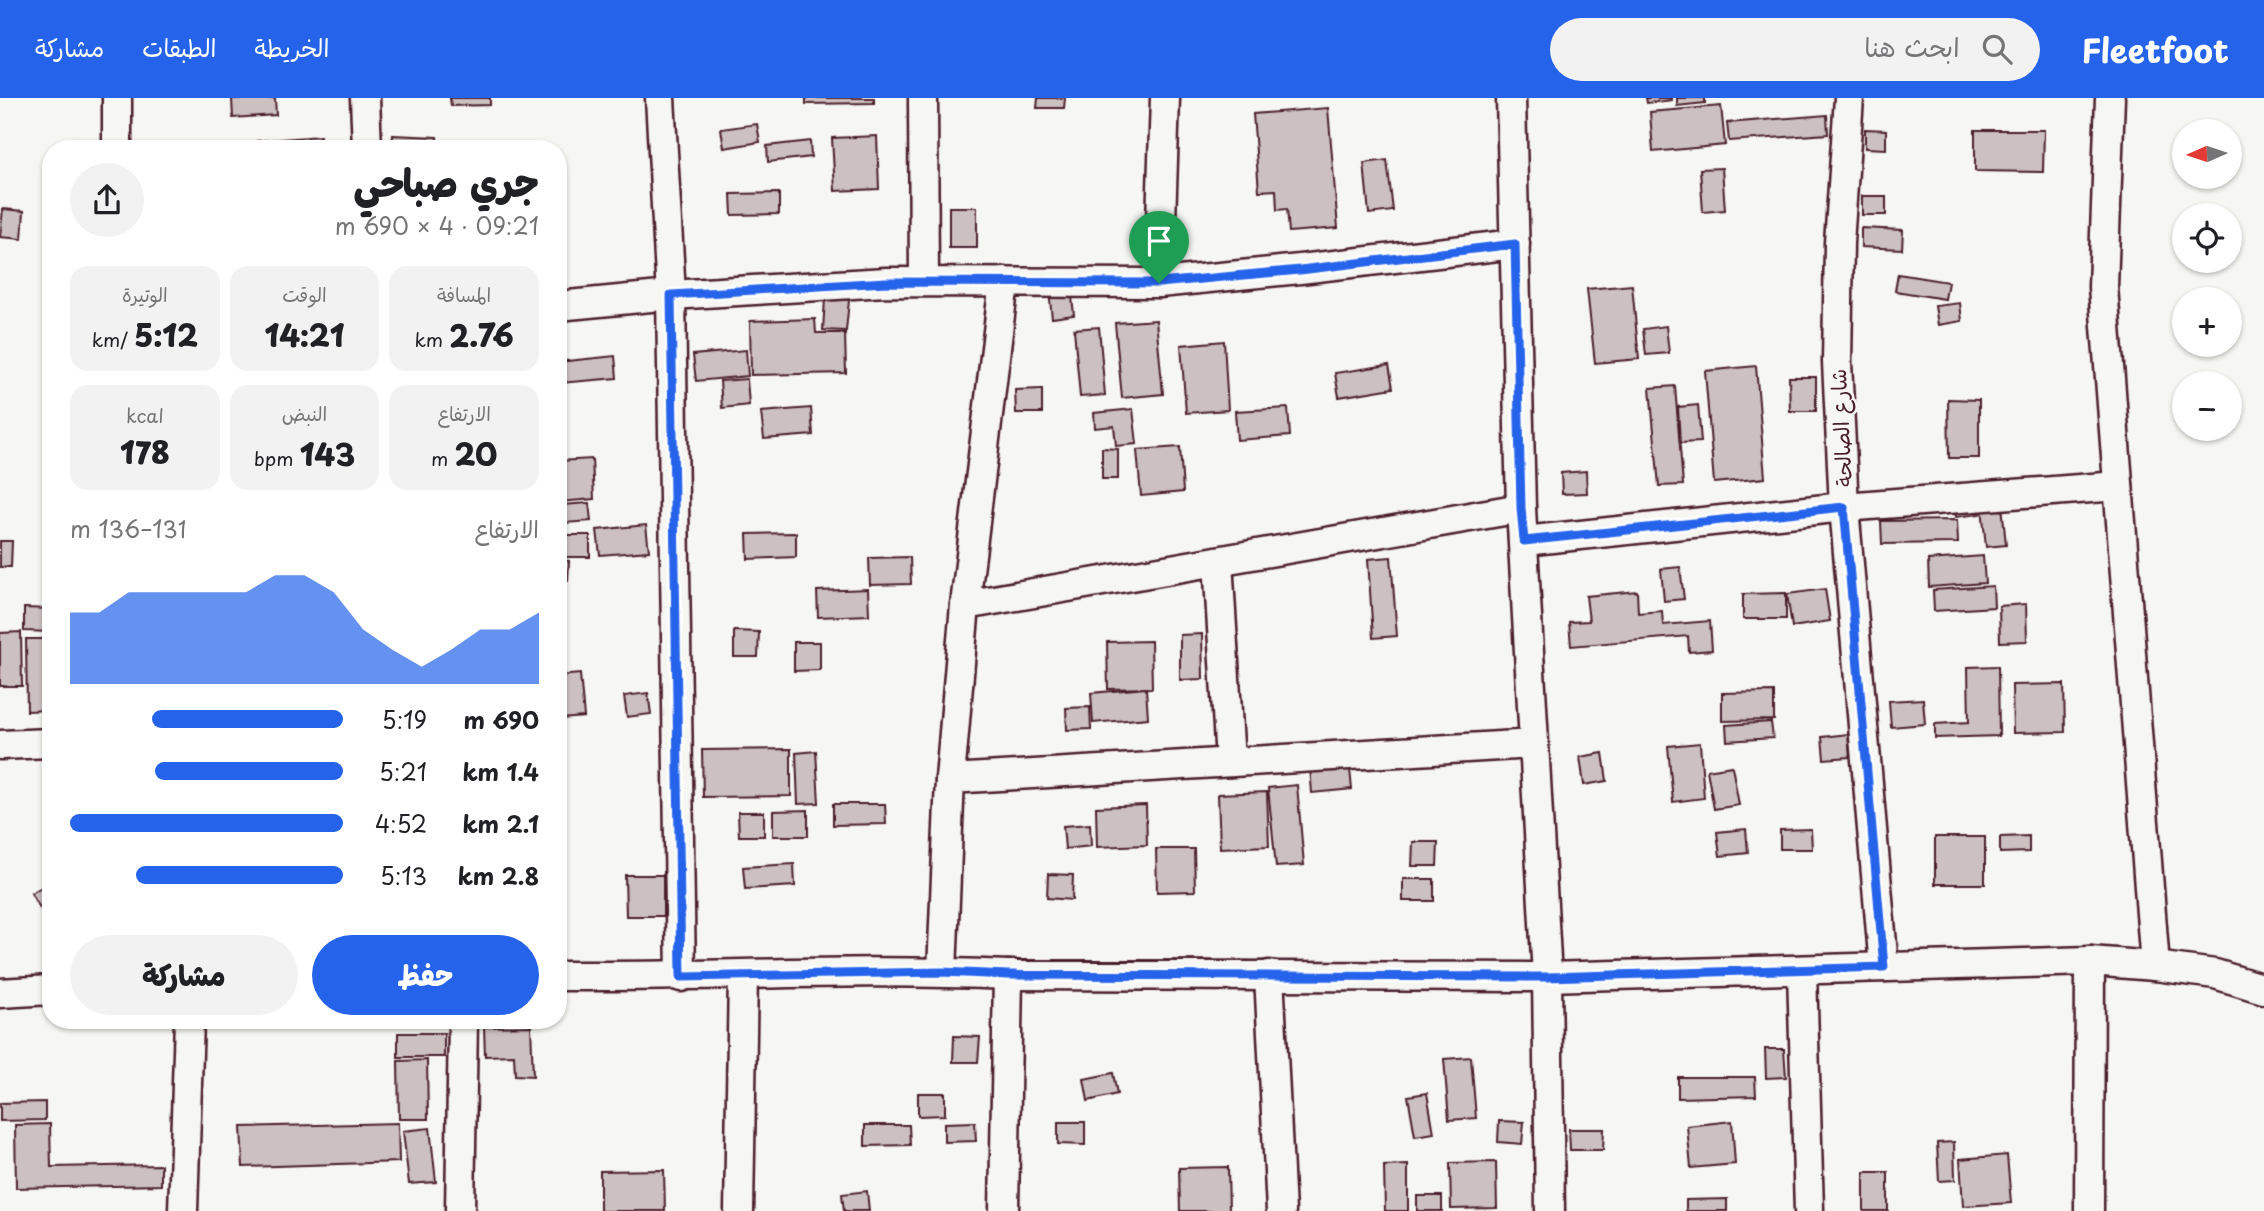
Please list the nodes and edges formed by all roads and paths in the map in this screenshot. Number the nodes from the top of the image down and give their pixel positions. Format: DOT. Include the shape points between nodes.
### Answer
graph roads {
  1 [pos="117,98"];
  2 [pos="365,98"];
  3 [pos="660,98"];
  4 [pos="923,98"];
  5 [pos="1165,98"];
  6 [pos="1511,98"];
  7 [pos="1849,98"];
  8 [pos="2110,98"];
  9 [pos="117,140"];
  10 [pos="367,140"];
  11 [pos="1515,244"];
  12 [pos="924,281"];
  13 [pos="1004,282"];
  14 [pos="1159,283"];
  15 [pos="671,295"];
  16 [pos="567,305"];
  17 [pos="2118,486"];
  18 [pos="1844,507"];
  19 [pos="1521,508"];
  20 [pos="1524,541"];
  21 [pos="1218,561"];
  22 [pos="965,605"];
  23 [pos="42,743"];
  24 [pos="1533,744"];
  25 [pos="0,745"];
  26 [pos="1230,762"];
  27 [pos="950,779"];
  28 [pos="2090,961"];
  29 [pos="2155,966"];
  30 [pos="1884,967"];
  31 [pos="1802,971"];
  32 [pos="942,972"];
  33 [pos="1008,975"];
  34 [pos="1269,975"];
  35 [pos="567,976"];
  36 [pos="743,976"];
  37 [pos="681,977"];
  38 [pos="1547,977"];
  39 [pos="2264,989"];
  40 [pos="42,991"];
  41 [pos="0,993"];
  42 [pos="189,1029"];
  43 [pos="463,1029"];
  44 [pos="183,1211"];
  45 [pos="460,1211"];
  46 [pos="738,1211"];
  47 [pos="1004,1211"];
  48 [pos="1281,1211"];
  49 [pos="1550,1211"];
  50 [pos="1809,1211"];
  51 [pos="2089,1211"];
  1 -- 9 [label="street"];
  2 -- 10 [label="street"];
  3 -- 15 [label="street"];
  4 -- 12 [label="street"];
  5 -- 14 [label="street"];
  6 -- 11 [label="street"];
  7 -- 18 [label="street, شارع الصالحة" via="1837,362"];
  8 -- 17 [label="street" via="2103,287"];
  11 -- 14 [label="street"];
  11 -- 19 [label="street"];
  12 -- 13 [label="street"];
  12 -- 15 [label="street"];
  13 -- 14 [label="street"];
  13 -- 22 [label="street"];
  15 -- 16 [label="street"];
  15 -- 37 [label="street"];
  17 -- 18 [label="street"];
  17 -- 29 [label="street"];
  18 -- 20 [label="street"];
  18 -- 30 [label="street, شارع الصالحة"];
  19 -- 20 [label="street"];
  19 -- 21 [label="street"];
  20 -- 24 [label="street"];
  21 -- 22 [label="street"];
  21 -- 26 [label="street"];
  22 -- 27 [label="street"];
  23 -- 25 [label="street"];
  24 -- 26 [label="street"];
  24 -- 38 [label="street"];
  26 -- 27 [label="street"];
  27 -- 32 [label="street"];
  28 -- 29 [label="street"];
  28 -- 30 [label="street"];
  28 -- 51 [label="street"];
  29 -- 39 [label="street" via="2215,974"];
  30 -- 31 [label="street"];
  31 -- 38 [label="street"];
  31 -- 50 [label="street"];
  32 -- 33 [label="street"];
  32 -- 36 [label="street"];
  33 -- 34 [label="street"];
  33 -- 47 [label="street"];
  34 -- 38 [label="street"];
  34 -- 48 [label="street"];
  35 -- 37 [label="street"];
  36 -- 37 [label="street"];
  36 -- 46 [label="street"];
  38 -- 49 [label="street"];
  40 -- 41 [label="street"];
  42 -- 44 [label="street"];
  43 -- 45 [label="street"];
}
